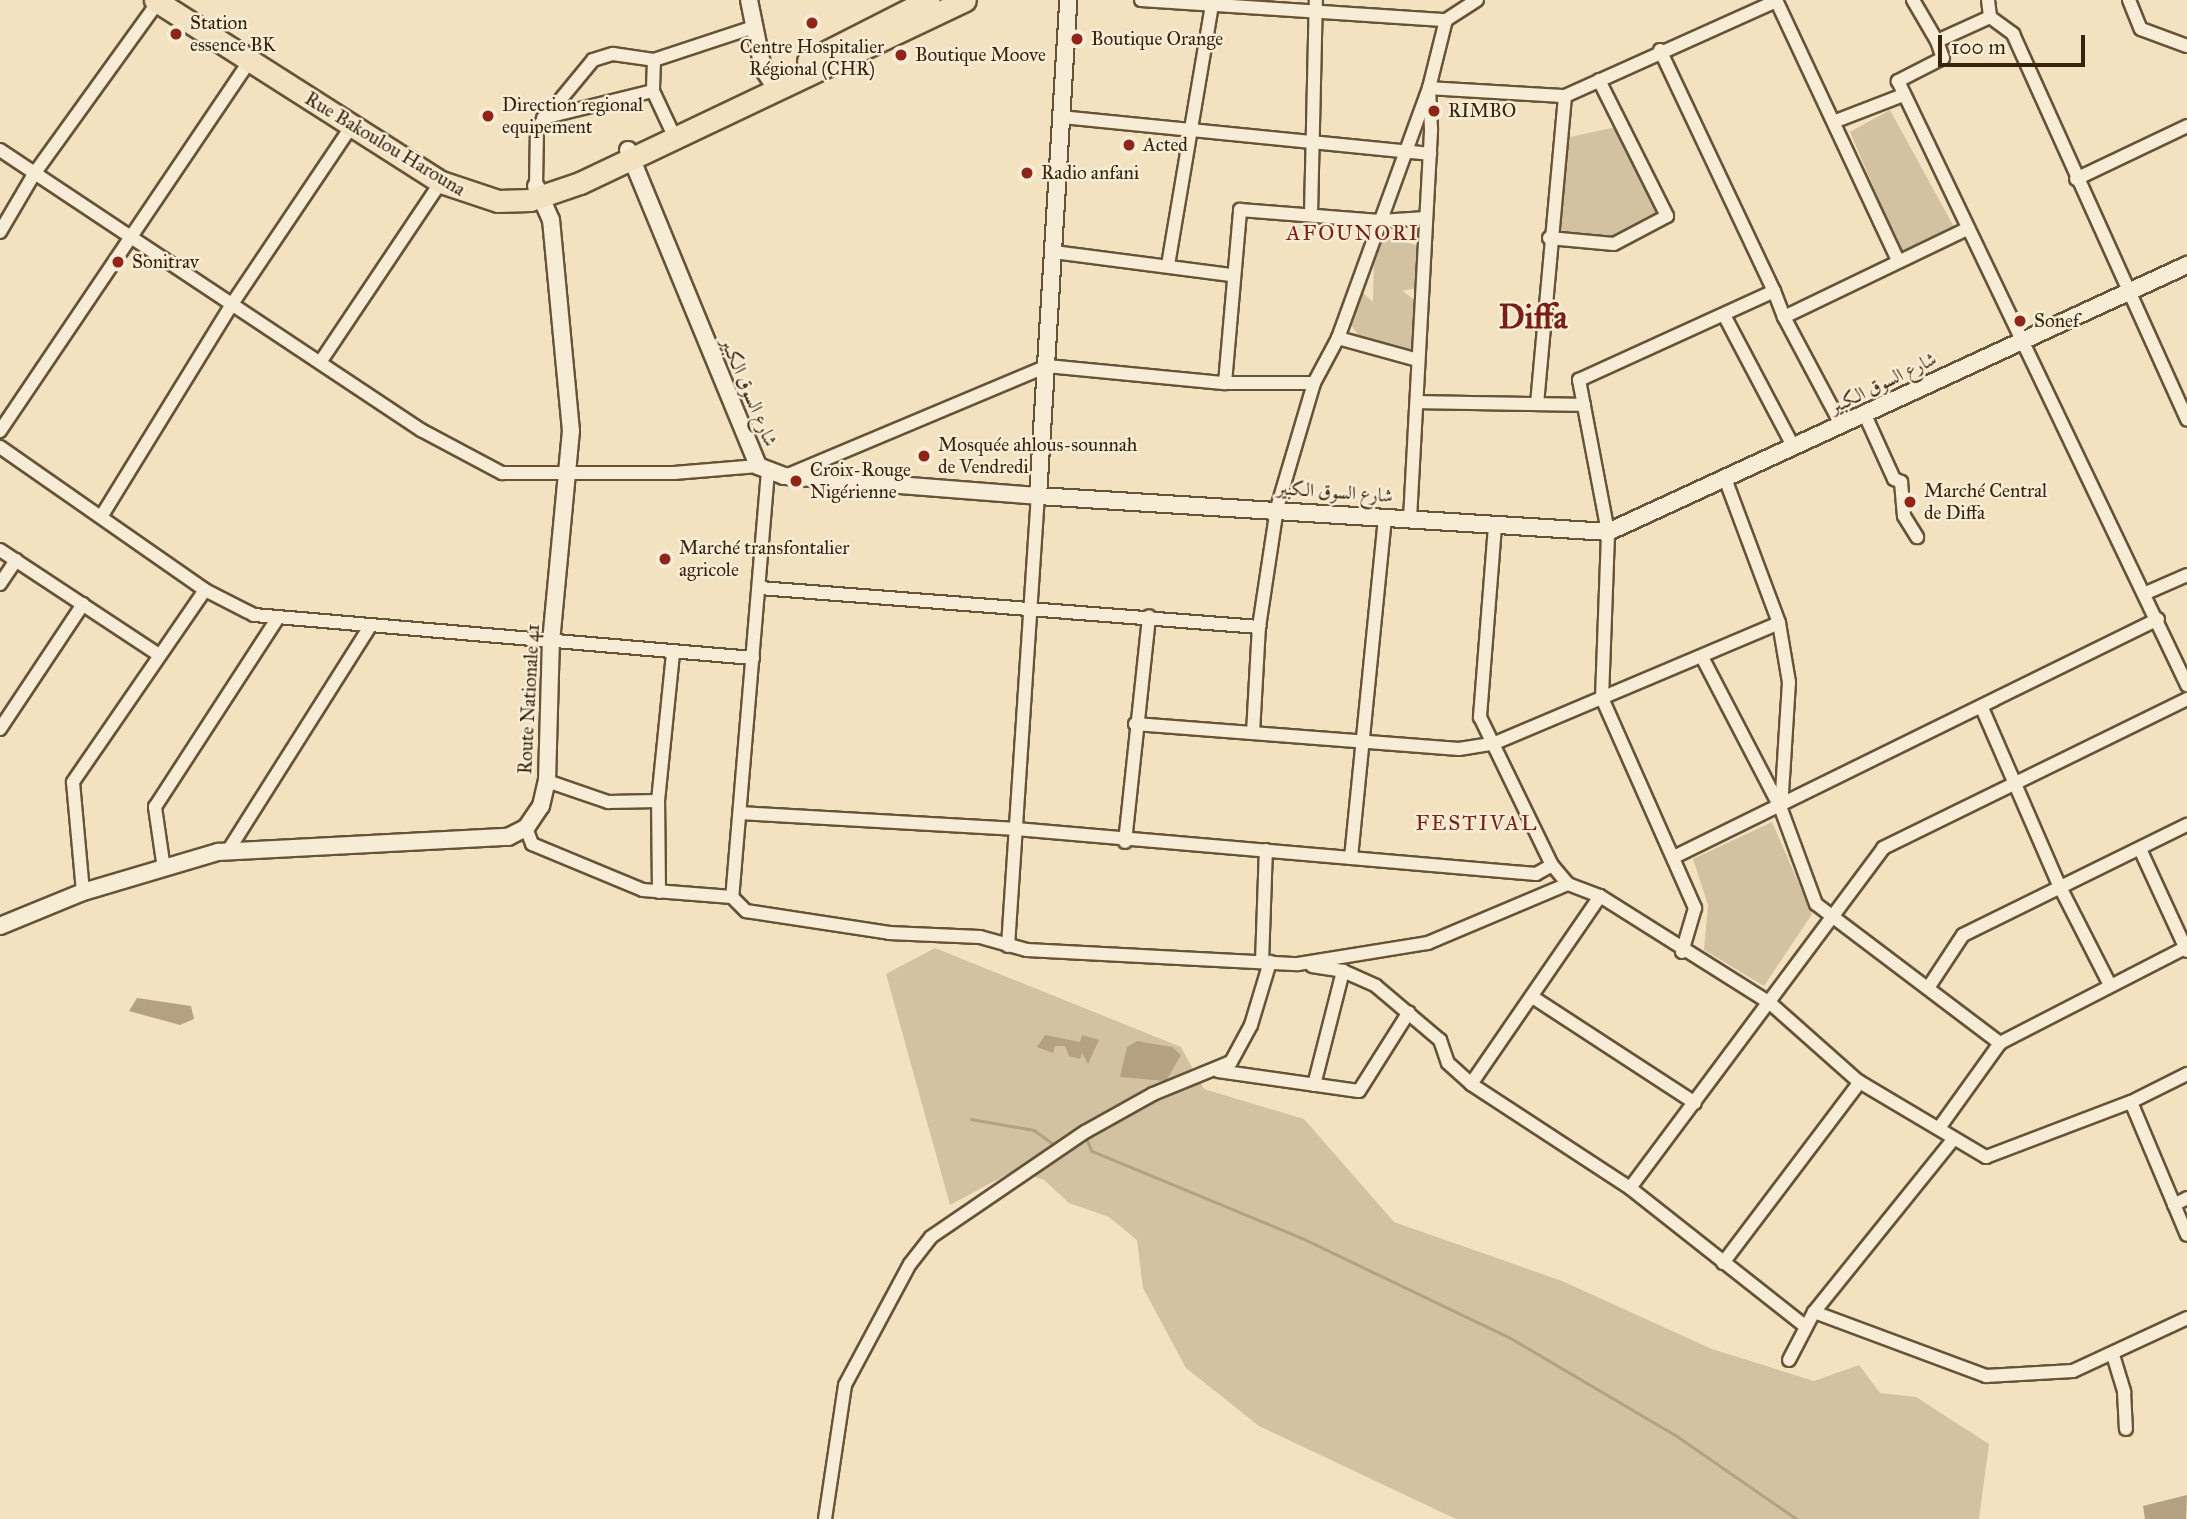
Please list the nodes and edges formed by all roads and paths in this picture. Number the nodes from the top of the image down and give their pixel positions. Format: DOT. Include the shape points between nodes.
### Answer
graph roads {
  1 [pos="749,0"];
  2 [pos="928,0"];
  3 [pos="965,0"];
  4 [pos="1068,0"];
  5 [pos="1141,0"];
  6 [pos="1477,0"];
  7 [pos="1776,0"];
  8 [pos="1913,0"];
  9 [pos="1988,0"];
  10 [pos="2129,0"];
  11 [pos="162,1"];
  12 [pos="1212,4"];
  13 [pos="1316,6"];
  14 [pos="1990,17"];
  15 [pos="1446,20"];
  16 [pos="751,28"];
  17 [pos="1937,41"];
  18 [pos="2187,46"];
  19 [pos="1660,50"];
  20 [pos="654,60"];
  21 [pos="250,61"];
  22 [pos="1599,80"];
  23 [pos="774,86"];
  24 [pos="1429,88"];
  25 [pos="653,91"];
  26 [pos="1903,95"];
  27 [pos="1565,96"];
  28 [pos="1061,117"];
  29 [pos="543,118"];
  30 [pos="1836,121"];
  31 [pos="2187,126"];
  32 [pos="351,127"];
  33 [pos="1192,130"];
  34 [pos="673,133"];
  35 [pos="1315,146"];
  36 [pos="0,150"];
  37 [pos="1409,152"];
  38 [pos="630,153"];
  39 [pos="1430,154"];
  40 [pos="34,174"];
  41 [pos="2076,179"];
  42 [pos="441,182"];
  43 [pos="539,191"];
  44 [pos="1311,214"];
  45 [pos="1426,218"];
  46 [pos="1380,221"];
  47 [pos="1965,230"];
  48 [pos="0,232"];
  49 [pos="131,236"];
  50 [pos="1549,238"];
  51 [pos="1054,252"];
  52 [pos="1898,261"];
  53 [pos="1168,265"];
  54 [pos="2187,265"];
  55 [pos="1231,275"];
  56 [pos="1774,291"];
  57 [pos="2132,292"];
  58 [pos="232,304"];
  59 [pos="1724,315"];
  60 [pos="1784,317"];
  61 [pos="1338,338"];
  62 [pos="2021,340"];
  63 [pos="1418,360"];
  64 [pos="321,361"];
  65 [pos="1047,366"];
  66 [pos="1225,383"];
  67 [pos="1314,383"];
  68 [pos="1418,402"];
  69 [pos="1537,404"];
  70 [pos="1584,405"];
  71 [pos="1865,415"];
  72 [pos="2187,420"];
  73 [pos="1842,426"];
  74 [pos="0,431"];
  75 [pos="0,446"];
  76 [pos="1794,448"];
  77 [pos="770,471"];
  78 [pos="569,475"];
  79 [pos="1726,481"];
  80 [pos="1038,496"];
  81 [pos="1277,509"];
  82 [pos="101,517"];
  83 [pos="1385,517"];
  84 [pos="1410,519"];
  85 [pos="1495,526"];
  86 [pos="1608,532"];
  87 [pos="1917,537"];
  88 [pos="0,550"];
  89 [pos="16,560"];
  90 [pos="2187,575"];
  91 [pos="0,584"];
  92 [pos="760,588"];
  93 [pos="205,590"];
  94 [pos="2146,593"];
  95 [pos="83,604"];
  96 [pos="1030,612"];
  97 [pos="1149,616"];
  98 [pos="277,619"];
  99 [pos="2158,619"];
  100 [pos="1779,623"];
  101 [pos="370,626"];
  102 [pos="1259,627"];
  103 [pos="551,642"];
  104 [pos="673,653"];
  105 [pos="159,655"];
  106 [pos="1702,657"];
  107 [pos="753,658"];
  108 [pos="2187,685"];
  109 [pos="1602,698"];
  110 [pos="2187,699"];
  111 [pos="1982,709"];
  112 [pos="1135,724"];
  113 [pos="0,729"];
  114 [pos="1253,733"];
  115 [pos="1363,739"];
  116 [pos="1495,743"];
  117 [pos="547,780"];
  118 [pos="2012,783"];
  119 [pos="659,801"];
  120 [pos="1780,809"];
  121 [pos="741,813"];
  122 [pos="2187,825"];
  123 [pos="526,828"];
  124 [pos="1016,829"];
  125 [pos="1125,842"];
  126 [pos="2140,849"];
  127 [pos="1266,850"];
  128 [pos="228,851"];
  129 [pos="1676,856"];
  130 [pos="1351,858"];
  131 [pos="1552,864"];
  132 [pos="164,869"];
  133 [pos="1568,884"];
  134 [pos="2060,887"];
  135 [pos="83,892"];
  136 [pos="659,892"];
  137 [pos="1600,896"];
  138 [pos="732,897"];
  139 [pos="1834,916"];
  140 [pos="0,926"];
  141 [pos="1008,946"];
  142 [pos="2186,949"];
  143 [pos="1682,952"];
  144 [pos="1266,962"];
  145 [pos="1301,964"];
  146 [pos="1343,971"];
  147 [pos="1930,985"];
  148 [pos="2110,985"];
  149 [pos="1534,998"];
  150 [pos="1770,1003"];
  151 [pos="1409,1012"];
  152 [pos="2000,1043"];
  153 [pos="1218,1071"];
  154 [pos="2187,1074"];
  155 [pos="1860,1082"];
  156 [pos="1471,1084"];
  157 [pos="1314,1085"];
  158 [pos="2131,1102"];
  159 [pos="1695,1103"];
  160 [pos="1939,1128"];
  161 [pos="1953,1140"];
  162 [pos="1630,1188"];
  163 [pos="2187,1198"];
  164 [pos="2174,1205"];
  165 [pos="2187,1236"];
  166 [pos="1723,1264"];
  167 [pos="1814,1312"];
  168 [pos="2187,1318"];
  169 [pos="1806,1328"];
  170 [pos="2113,1355"];
  171 [pos="1789,1360"];
  172 [pos="2126,1429"];
  173 [pos="825,1519"];
  1 -- 16 [label="street"];
  2 -- 23 [label="highway"];
  3 -- 23 [label="highway"];
  4 -- 28 [label="street"];
  5 -- 12 [label="street"];
  6 -- 15 [label="street"];
  7 -- 19 [label="street"];
  7 -- 30 [label="street"];
  8 -- 17 [label="street"];
  9 -- 14 [label="street"];
  10 -- 18 [label="street" via="2141,29"];
  11 -- 21 [label="highway, Rue Bakoulou Harouna"];
  11 -- 40 [label="street"];
  11 -- 43 [label="highway, Rue Bakoulou Harouna" via="446,172 502,189"];
  12 -- 13 [label="street"];
  12 -- 33 [label="street"];
  13 -- 15 [label="street"];
  13 -- 35 [label="street"];
  14 -- 17 [label="street"];
  14 -- 41 [label="street" via="2013,34"];
  15 -- 24 [label="street"];
  16 -- 20 [label="street"];
  16 -- 23 [label="street"];
  17 -- 26 [label="street" via="1943,58 1898,81"];
  19 -- 22 [label="street"];
  19 -- 56 [label="street"];
  20 -- 25 [label="street"];
  20 -- 29 [label="street" via="613,54 593,60"];
  21 -- 32 [label="highway, Rue Bakoulou Harouna"];
  21 -- 49 [label="street"];
  22 -- 27 [label="street"];
  22 -- 50 [label="street" via="1667,216 1614,244"];
  23 -- 34 [label="highway, Rue Bakoulou Harouna"];
  24 -- 27 [label="street"];
  24 -- 37 [label="street"];
  24 -- 39 [label="street"];
  25 -- 29 [label="street"];
  25 -- 34 [label="street"];
  26 -- 30 [label="street"];
  26 -- 47 [label="street"];
  27 -- 50 [label="street"];
  28 -- 33 [label="street"];
  28 -- 51 [label="street"];
  29 -- 43 [label="street" via="532,162"];
  30 -- 52 [label="street"];
  31 -- 41 [label="street"];
  32 -- 42 [label="highway, Rue Bakoulou Harouna"];
  32 -- 58 [label="street"];
  33 -- 35 [label="street"];
  33 -- 53 [label="street"];
  34 -- 38 [label="highway, Rue Bakoulou Harouna"];
  35 -- 37 [label="street"];
  35 -- 44 [label="street"];
  36 -- 40 [label="street"];
  37 -- 39 [label="street"];
  37 -- 46 [label="street"];
  38 -- 43 [label="highway, Rue Bakoulou Harouna"];
  38 -- 77 [label="street, شارع السوق الكبير"];
  39 -- 45 [label="street"];
  40 -- 48 [label="street"];
  40 -- 49 [label="street"];
  41 -- 57 [label="street"];
  42 -- 43 [label="highway, Rue Bakoulou Harouna" via="498,201"];
  42 -- 64 [label="street"];
  43 -- 78 [label="street, Route Nationale 41" via="551,220 571,431"];
  44 -- 46 [label="street"];
  44 -- 55 [label="street" via="1240,210"];
  45 -- 46 [label="street"];
  45 -- 63 [label="street"];
  46 -- 61 [label="street"];
  47 -- 52 [label="street"];
  47 -- 62 [label="street"];
  49 -- 58 [label="street"];
  49 -- 74 [label="street"];
  50 -- 69 [label="street"];
  51 -- 53 [label="street"];
  51 -- 65 [label="street"];
  52 -- 60 [label="street"];
  53 -- 55 [label="street"];
  54 -- 57 [label="street, شارع السوق الكبير"];
  55 -- 66 [label="street"];
  56 -- 59 [label="street"];
  56 -- 60 [label="street"];
  57 -- 62 [label="street, شارع السوق الكبير"];
  57 -- 72 [label="street"];
  58 -- 64 [label="street"];
  58 -- 82 [label="street"];
  59 -- 70 [label="street" via="1579,380"];
  59 -- 76 [label="street"];
  60 -- 73 [label="street"];
  61 -- 63 [label="street"];
  61 -- 67 [label="street"];
  62 -- 71 [label="street, شارع السوق الكبير"];
  62 -- 94 [label="street"];
  63 -- 68 [label="street"];
  64 -- 78 [label="street" via="421,430 502,473"];
  65 -- 66 [label="street"];
  65 -- 77 [label="street"];
  65 -- 80 [label="street"];
  66 -- 67 [label="street"];
  67 -- 81 [label="street"];
  68 -- 69 [label="street"];
  68 -- 84 [label="street"];
  69 -- 70 [label="street"];
  70 -- 86 [label="street"];
  71 -- 73 [label="street, شارع السوق الكبير"];
  71 -- 87 [label="street" via="1894,479 1901,482 1904,516"];
  73 -- 76 [label="street, شارع السوق الكبير"];
  75 -- 82 [label="street"];
  76 -- 79 [label="street, شارع السوق الكبير"];
  77 -- 78 [label="street"];
  77 -- 80 [label="street, شارع السوق الكبير"];
  77 -- 92 [label="street"];
  78 -- 103 [label="street, Route Nationale 41"];
  79 -- 86 [label="street, شارع السوق الكبير"];
  79 -- 100 [label="street"];
  80 -- 81 [label="street, شارع السوق الكبير"];
  80 -- 96 [label="street"];
  81 -- 83 [label="street, شارع السوق الكبير"];
  81 -- 102 [label="street"];
  82 -- 93 [label="street"];
  83 -- 84 [label="street, شارع السوق الكبير"];
  83 -- 115 [label="street"];
  84 -- 85 [label="street, شارع السوق الكبير"];
  85 -- 86 [label="street, شارع السوق الكبير"];
  85 -- 116 [label="street" via="1480,717"];
  86 -- 109 [label="street"];
  88 -- 89 [label="street"];
  89 -- 91 [label="street"];
  89 -- 95 [label="street"];
  90 -- 94 [label="street"];
  92 -- 96 [label="street"];
  92 -- 107 [label="street"];
  93 -- 98 [label="street" via="245,611"];
  93 -- 105 [label="street"];
  94 -- 99 [label="street"];
  95 -- 105 [label="street"];
  95 -- 113 [label="street"];
  96 -- 97 [label="street"];
  96 -- 124 [label="street"];
  97 -- 102 [label="street"];
  97 -- 112 [label="street"];
  98 -- 101 [label="street"];
  98 -- 132 [label="street" via="155,807"];
  99 -- 108 [label="street"];
  99 -- 111 [label="street"];
  100 -- 106 [label="street"];
  100 -- 120 [label="street" via="1788,682"];
  101 -- 103 [label="street"];
  101 -- 128 [label="street"];
  102 -- 114 [label="street"];
  103 -- 104 [label="street"];
  103 -- 117 [label="street, Route Nationale 41"];
  104 -- 107 [label="street"];
  104 -- 119 [label="street"];
  105 -- 135 [label="street" via="73,782"];
  106 -- 109 [label="street"];
  106 -- 120 [label="street"];
  107 -- 121 [label="street"];
  109 -- 116 [label="street"];
  109 -- 129 [label="street"];
  110 -- 118 [label="street"];
  111 -- 118 [label="street"];
  111 -- 120 [label="street"];
  112 -- 114 [label="street"];
  112 -- 125 [label="street"];
  114 -- 115 [label="street"];
  115 -- 116 [label="street" via="1458,749"];
  115 -- 130 [label="street"];
  116 -- 131 [label="street"];
  117 -- 119 [label="street" via="608,802"];
  117 -- 123 [label="street, Route Nationale 41" via="541,806"];
  118 -- 134 [label="street"];
  118 -- 139 [label="street" via="1883,848"];
  119 -- 136 [label="street"];
  120 -- 129 [label="street"];
  120 -- 139 [label="street" via="1816,904"];
  121 -- 124 [label="street"];
  121 -- 138 [label="street"];
  122 -- 126 [label="street"];
  123 -- 128 [label="street" via="509,837"];
  123 -- 136 [label="street" via="532,844"];
  124 -- 125 [label="street"];
  124 -- 141 [label="street"];
  125 -- 127 [label="street"];
  126 -- 134 [label="street"];
  126 -- 142 [label="street"];
  127 -- 130 [label="street"];
  127 -- 144 [label="street"];
  128 -- 132 [label="street"];
  129 -- 143 [label="street" via="1695,908"];
  130 -- 131 [label="street" via="1536,874"];
  131 -- 133 [label="street"];
  132 -- 135 [label="street"];
  133 -- 137 [label="street"];
  133 -- 145 [label="street" via="1428,943"];
  134 -- 147 [label="street" via="1963,935"];
  134 -- 148 [label="street"];
  135 -- 140 [label="street"];
  136 -- 138 [label="street"];
  137 -- 143 [label="street"];
  137 -- 149 [label="street"];
  138 -- 141 [label="street" via="746,911 772,916 890,933 979,937"];
  139 -- 147 [label="street"];
  139 -- 150 [label="street"];
  141 -- 144 [label="street"];
  142 -- 148 [label="street"];
  143 -- 150 [label="street"];
  144 -- 145 [label="street"];
  144 -- 153 [label="street" via="1251,1025 1231,1062"];
  145 -- 146 [label="street"];
  146 -- 151 [label="street" via="1376,986"];
  146 -- 157 [label="street"];
  147 -- 152 [label="street"];
  148 -- 152 [label="street"];
  149 -- 156 [label="street"];
  149 -- 159 [label="street"];
  150 -- 155 [label="street"];
  150 -- 159 [label="street"];
  151 -- 156 [label="street" via="1440,1040 1448,1063"];
  151 -- 157 [label="street" via="1359,1090"];
  152 -- 160 [label="street"];
  153 -- 157 [label="street"];
  153 -- 173 [label="street" via="1153,1094 1085,1132 931,1237 909,1264 845,1385"];
  154 -- 158 [label="street"];
  155 -- 160 [label="street"];
  155 -- 166 [label="street"];
  156 -- 162 [label="street"];
  158 -- 161 [label="street" via="1986,1157"];
  158 -- 164 [label="street"];
  159 -- 162 [label="street"];
  160 -- 161 [label="street"];
  161 -- 167 [label="street"];
  162 -- 166 [label="street"];
  163 -- 164 [label="street"];
  164 -- 165 [label="street"];
  166 -- 169 [label="street"];
  167 -- 169 [label="street"];
  167 -- 170 [label="street" via="1986,1376 2074,1371"];
  168 -- 170 [label="street"];
  169 -- 171 [label="street"];
  170 -- 172 [label="street" via="2124,1392"];
}
